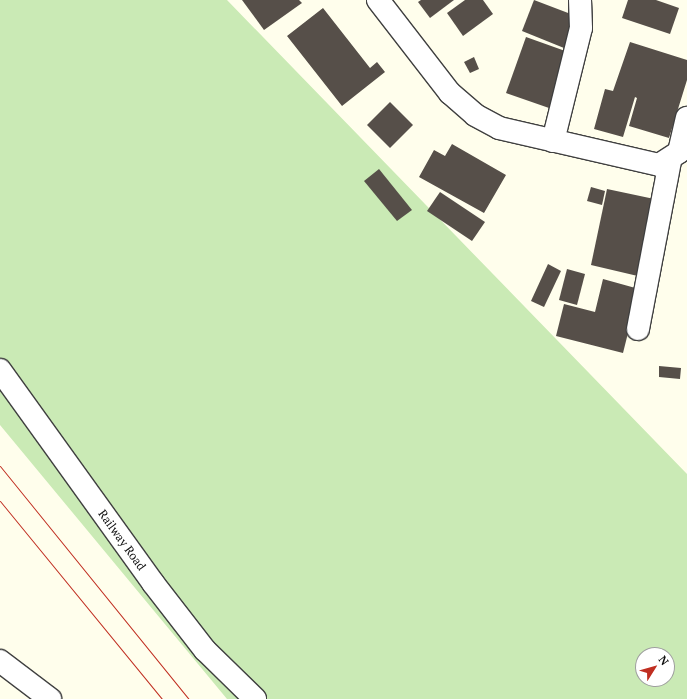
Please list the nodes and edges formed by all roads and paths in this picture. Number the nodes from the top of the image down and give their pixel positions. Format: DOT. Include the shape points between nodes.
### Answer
graph roads {
  1 [pos="378,0"];
  2 [pos="580,0"];
  3 [pos="687,118"];
  4 [pos="553,141"];
  5 [pos="670,161"];
  6 [pos="638,329"];
  7 [pos="0,370"];
  8 [pos="0,661"];
  9 [pos="50,699"];
  10 [pos="256,699"];
  1 -- 4 [label="street" via="450,93 475,115 499,128"];
  2 -- 4 [label="street" via="581,28"];
  3 -- 5 [label="street" via="679,152"];
  4 -- 5 [label="street" via="659,165"];
  5 -- 6 [label="street"];
  7 -- 10 [label="street, Railway Road" via="166,600 225,672"];
  8 -- 9 [label="street"];
}
